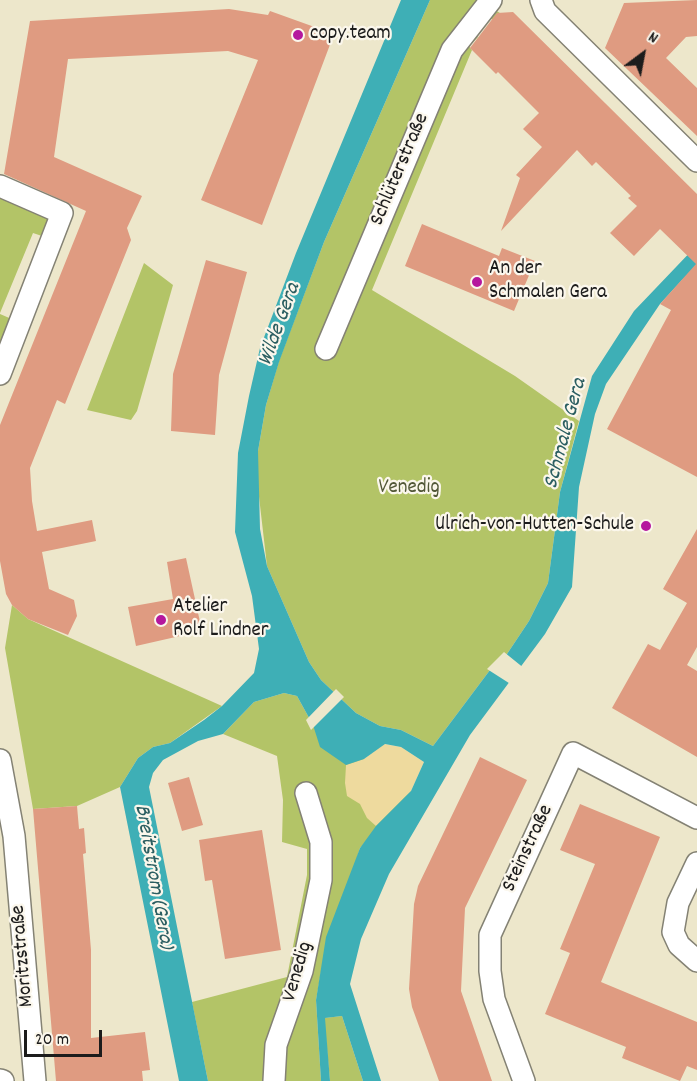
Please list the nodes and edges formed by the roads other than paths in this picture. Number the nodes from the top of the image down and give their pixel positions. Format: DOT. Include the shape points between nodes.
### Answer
graph roads {
  1 [pos="491,0"];
  2 [pos="541,0"];
  3 [pos="697,161"];
  4 [pos="0,186"];
  5 [pos="326,349"];
  6 [pos="0,374"];
  7 [pos="0,760"];
  8 [pos="306,793"];
  9 [pos="697,818"];
  10 [pos="697,863"];
  11 [pos="697,961"];
  12 [pos="35,1081"];
  13 [pos="274,1081"];
  14 [pos="524,1081"];
  1 -- 5 [label="street, Schlüterstraße" via="452,50"];
  2 -- 3 [label="street" via="545,11"];
  4 -- 6 [label="street" via="62,213"];
  7 -- 12 [label="street, Moritzstraße" via="14,836"];
  8 -- 13 [label="street, Venedig" via="321,842 321,880 302,971 276,1045"];
  9 -- 14 [label="street, Steinstraße" via="573,753 490,935 494,999"];
  10 -- 11 [label="street" via="678,903 673,932 679,945"];
}
